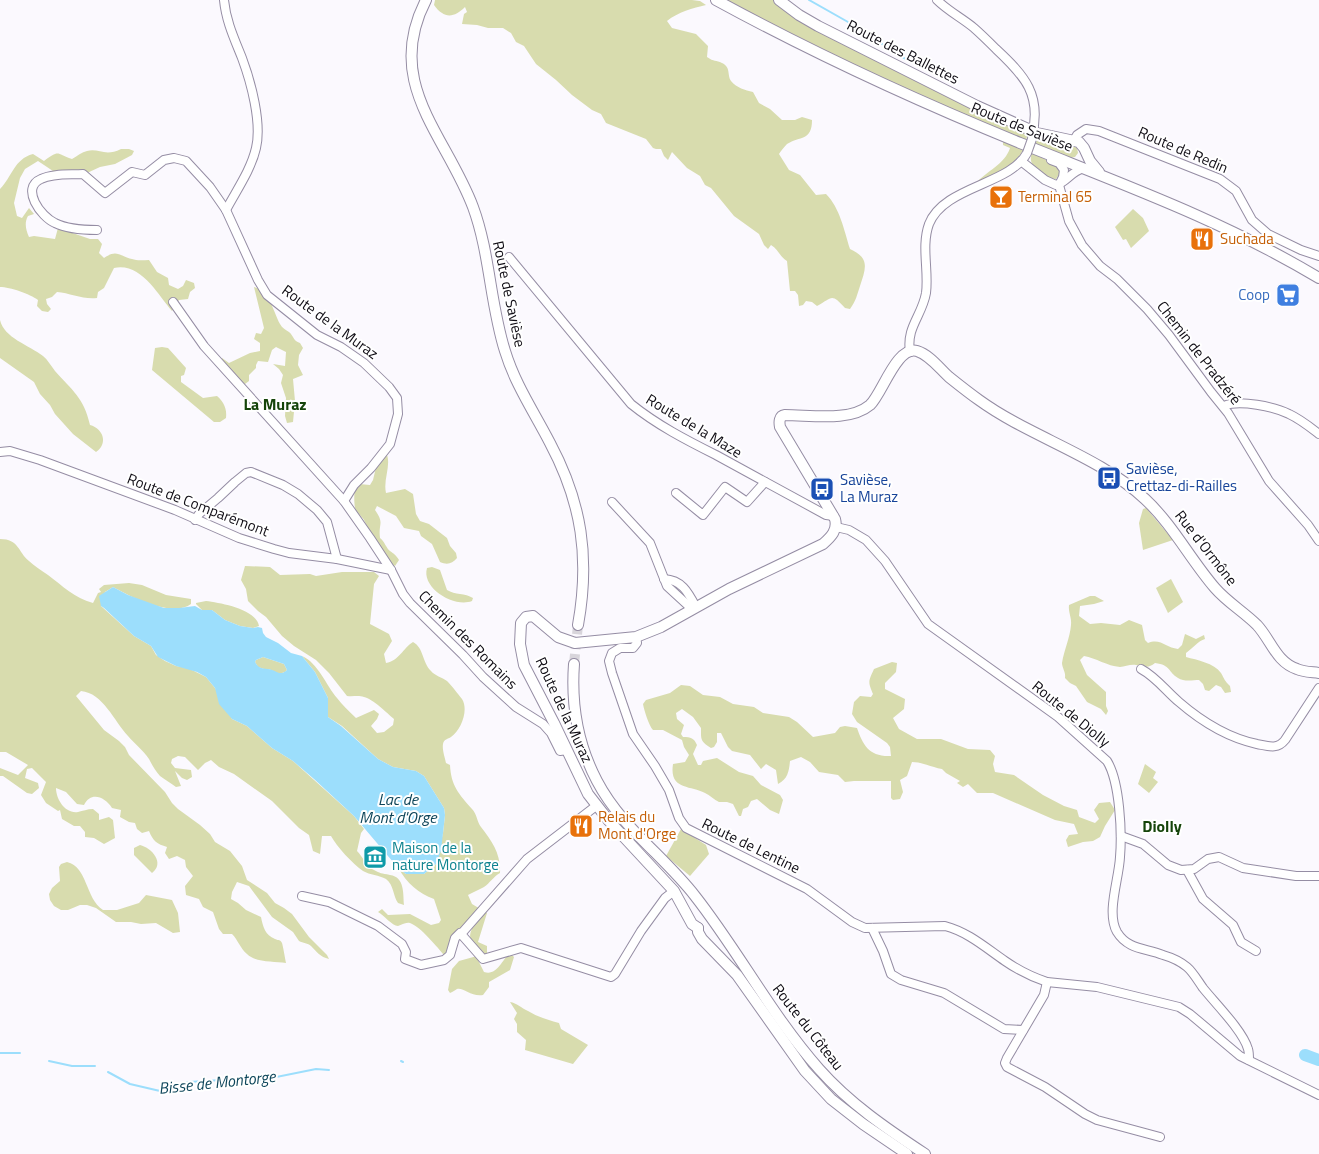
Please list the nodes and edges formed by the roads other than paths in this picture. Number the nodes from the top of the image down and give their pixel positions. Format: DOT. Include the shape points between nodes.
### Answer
graph roads {
  1 [pos="224,0"];
  2 [pos="426,0"];
  3 [pos="716,0"];
  4 [pos="779,0"];
  5 [pos="937,0"];
  6 [pos="1033,135"];
  7 [pos="1074,140"];
  8 [pos="1038,150"];
  9 [pos="1021,161"];
  10 [pos="1070,162"];
  11 [pos="1084,168"];
  12 [pos="1102,174"];
  13 [pos="1059,185"];
  14 [pos="226,210"];
  15 [pos="97,230"];
  16 [pos="1319,256"];
  17 [pos="510,257"];
  18 [pos="1319,278"];
  19 [pos="174,302"];
  20 [pos="910,352"];
  21 [pos="1224,406"];
  22 [pos="1319,434"];
  23 [pos="0,452"];
  24 [pos="765,482"];
  25 [pos="676,493"];
  26 [pos="344,501"];
  27 [pos="612,502"];
  28 [pos="834,516"];
  29 [pos="195,520"];
  30 [pos="836,528"];
  31 [pos="1319,541"];
  32 [pos="337,559"];
  33 [pos="390,570"];
  34 [pos="664,579"];
  35 [pos="694,608"];
  36 [pos="578,625"];
  37 [pos="636,637"];
  38 [pos="574,664"];
  39 [pos="1141,669"];
  40 [pos="1319,673"];
  41 [pos="1319,688"];
  42 [pos="567,750"];
  43 [pos="596,806"];
  44 [pos="1121,836"];
  45 [pos="1187,870"];
  46 [pos="1319,876"];
  47 [pos="674,891"];
  48 [pos="302,896"];
  49 [pos="711,917"];
  50 [pos="698,928"];
  51 [pos="872,928"];
  52 [pos="460,934"];
  53 [pos="1256,951"];
  54 [pos="1047,982"];
  55 [pos="1023,1030"];
  56 [pos="1249,1060"];
  57 [pos="1319,1095"];
  58 [pos="1160,1137"];
  59 [pos="907,1154"];
  60 [pos="925,1154"];
  1 -- 14 [label="street" via="229,26 247,74 258,130 252,160"];
  2 -- 36 [label="street, Route de Savièse" via="413,38 412,63 417,91 475,211 510,364 572,492 584,557"];
  3 -- 8 [label="street, Route de Savièse" via="861,75"];
  4 -- 6 [label="street, Route des Ballettes" via="818,26"];
  5 -- 6 [label="street" via="974,28 1018,70 1030,91 1036,111"];
  6 -- 7 [label="street, Route des Ballettes"];
  6 -- 9 [label="street, bridge" via="1027,154"];
  7 -- 10 [label="street" via="1081,152"];
  7 -- 12 [label="street" via="1082,145 1090,162"];
  7 -- 16 [label="street, Route de Redin" via="1086,129 1100,130 1220,178 1236,191 1252,220 1268,234"];
  8 -- 10 [label="street, Route de Savièse"];
  8 -- 13 [label="street, Chemin de Pradzéré" via="1062,166 1064,174"];
  9 -- 13 [label="street" via="1050,183"];
  9 -- 20 [label="street" via="953,198 934,215 926,239 925,295 910,330"];
  10 -- 11 [label="street, Route de Savièse"];
  11 -- 12 [label="street, Route de Savièse"];
  11 -- 13 [label="street"];
  12 -- 18 [label="street, Route de Savièse" via="1233,230"];
  13 -- 21 [label="street, Chemin de Pradzéré" via="1069,221 1086,250 1157,320"];
  14 -- 15 [label="street, Route de la Muraz" via="186,161 174,158 164,160 144,175 132,172 106,193 84,174 42,178 34,184 32,196 56,224"];
  14 -- 26 [label="street, Route de la Muraz" via="267,295 317,335 364,363 397,398 398,414 390,444"];
  17 -- 24 [label="street, Route de la Maze" via="631,404 651,420"];
  19 -- 26 [label="street, Chemin des Romains" via="204,346"];
  20 -- 28 [label="street" via="901,356 877,396 862,410 845,415 785,415 780,418 780,427"];
  20 -- 40 [label="street, Rue d'Ormône" via="917,351 925,356 949,377 1016,423 1132,487 1164,519 1216,588 1261,630 1280,658 1298,670"];
  21 -- 22 [label="street" via="1240,403 1280,411"];
  21 -- 31 [label="street, Chemin de Pradzéré" via="1269,481"];
  23 -- 29 [label="street, Route de Comparémont" via="10,451 40,460"];
  24 -- 25 [label="street" via="747,502 725,487 703,514"];
  24 -- 28 [label="street, Route de la Maze" via="826,515"];
  26 -- 33 [label="street, Chemin des Romains"];
  27 -- 34 [label="street" via="650,543"];
  28 -- 30 [label="street"];
  29 -- 32 [label="street, Route de Comparémont" via="282,551"];
  29 -- 32 [label="street" via="234,482 251,472 283,485 318,510 327,522"];
  30 -- 35 [label="street, Route de la Muraz" via="818,547"];
  30 -- 44 [label="street, Route de Diolly" via="849,530 866,540 885,561 928,624 1058,717 1101,754 1115,781"];
  32 -- 33 [label="street, Route de Comparémont"];
  33 -- 42 [label="street, Chemin des Romains" via="416,610 516,707 543,724 560,750"];
  34 -- 35 [label="street" via="672,591"];
  34 -- 35 [label="street" via="683,586"];
  35 -- 37 [label="street, Route de la Muraz"];
  37 -- 42 [label="street, Route de la Muraz" via="575,643 558,637 533,616 522,621 520,641 524,665"];
  37 -- 51 [label="street, Route de Lentine" via="637,643 633,648 615,650 609,661 634,734 669,790 682,823 691,831 807,888 856,925"];
  38 -- 49 [label="street" via="577,725 584,753 599,785 624,822 688,886"];
  39 -- 41 [label="street" via="1197,716 1242,740 1271,747 1279,746 1285,740"];
  42 -- 43 [label="street, Route de la Muraz"];
  43 -- 47 [label="street, Route de la Muraz"];
  43 -- 52 [label="street" via="527,859"];
  44 -- 45 [label="street" via="1143,844 1171,866"];
  44 -- 56 [label="street, Route de Diolly" via="1113,905 1113,922 1117,931 1129,944 1164,955 1187,967 1241,1035"];
  45 -- 46 [label="street" via="1219,857 1243,868"];
  45 -- 53 [label="street" via="1203,900 1233,925 1241,942"];
  47 -- 50 [label="street, Route de la Muraz" via="692,924"];
  47 -- 52 [label="street" via="649,920 615,974 608,978 521,948 483,959"];
  48 -- 52 [label="street" via="329,902 378,926 402,944 405,959 421,965 447,958"];
  49 -- 50 [label="street"];
  49 -- 60 [label="street, Route du Côteau" via="818,1068 862,1110"];
  50 -- 59 [label="street, Route de la Muraz" via="702,939 741,981 805,1071 831,1099"];
  51 -- 54 [label="street, Route de Lentine" via="952,928 965,933 1016,968"];
  51 -- 55 [label="street" via="891,974 944,993 1004,1029"];
  54 -- 55 [label="street" via="1044,995"];
  54 -- 56 [label="street, Route de Lentine" via="1097,987 1179,1008"];
  55 -- 58 [label="street" via="1007,1058 1007,1067 1097,1120"];
  56 -- 57 [label="street, Route de Lentine"];
}
